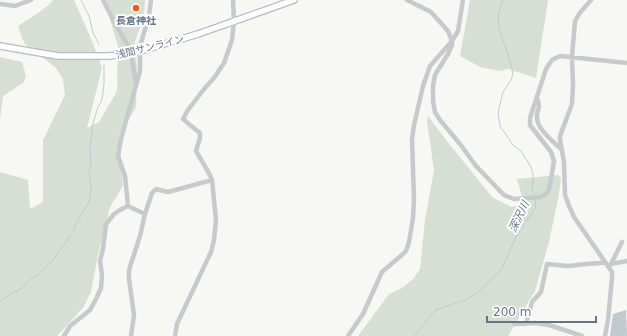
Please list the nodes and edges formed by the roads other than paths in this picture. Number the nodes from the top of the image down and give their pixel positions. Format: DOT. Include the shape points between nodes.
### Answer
graph roads {
  1 [pos="31,0"];
  2 [pos="103,0"];
  3 [pos="151,0"];
  4 [pos="233,0"];
  5 [pos="294,0"];
  6 [pos="407,0"];
  7 [pos="463,0"];
  8 [pos="590,0"];
  9 [pos="1,4"];
  10 [pos="234,21"];
  11 [pos="452,42"];
  12 [pos="0,46"];
  13 [pos="131,53"];
  14 [pos="572,57"];
  15 [pos="627,63"];
  16 [pos="136,85"];
  17 [pos="537,99"];
  18 [pos="562,150"];
  19 [pos="212,180"];
  20 [pos="128,206"];
  21 [pos="145,214"];
  22 [pos="622,242"];
  23 [pos="627,261"];
  24 [pos="605,262"];
  25 [pos="610,265"];
  26 [pos="514,324"];
  27 [pos="526,324"];
  28 [pos="64,336"];
  29 [pos="131,336"];
  30 [pos="175,336"];
  31 [pos="348,336"];
  32 [pos="582,336"];
  33 [pos="605,336"];
  1 -- 9 [label="street" via="15,6"];
  2 -- 13 [label="street"];
  3 -- 16 [label="street, bridge" via="140,46 140,71"];
  4 -- 10 [label="street"];
  5 -- 10 [label="main road, 浅間サンライン"];
  6 -- 11 [label="street" via="431,12 448,31"];
  7 -- 11 [label="street" via="458,31"];
  8 -- 14 [label="street" via="575,21"];
  10 -- 13 [label="main road, 浅間サンライン"];
  10 -- 19 [label="street" via="232,40 224,63 184,119 200,133 196,151"];
  11 -- 17 [label="street" via="435,75 435,112 476,166 504,195 514,199 540,197 549,190 554,161 551,152 530,125"];
  11 -- 31 [label="street" via="430,66 414,125 413,218 407,246 403,254 382,272 363,314"];
  12 -- 13 [label="main road, 浅間サンライン" via="58,56 108,56"];
  13 -- 16 [label="street"];
  14 -- 15 [label="street"];
  14 -- 17 [label="street" via="560,56 552,60 546,69"];
  14 -- 18 [label="street" via="572,104 560,136"];
  16 -- 20 [label="street" via="118,156 125,176"];
  17 -- 18 [label="street" via="539,126"];
  18 -- 24 [label="street" via="565,195 574,217"];
  19 -- 21 [label="street" via="168,192 156,189 152,193"];
  19 -- 30 [label="street" via="216,220 214,240 211,252 177,324"];
  20 -- 21 [label="street"];
  20 -- 28 [label="street" via="114,214 106,224 100,261 101,288 96,299 90,310 70,326"];
  21 -- 29 [label="street" via="129,270 134,315"];
  22 -- 25 [label="street"];
  23 -- 25 [label="street"];
  24 -- 25 [label="street"];
  24 -- 27 [label="street" via="568,266 547,264 541,292 532,302"];
  25 -- 33 [label="street" via="612,278"];
  26 -- 27 [label="street"];
  27 -- 32 [label="street" via="549,325"];
}
